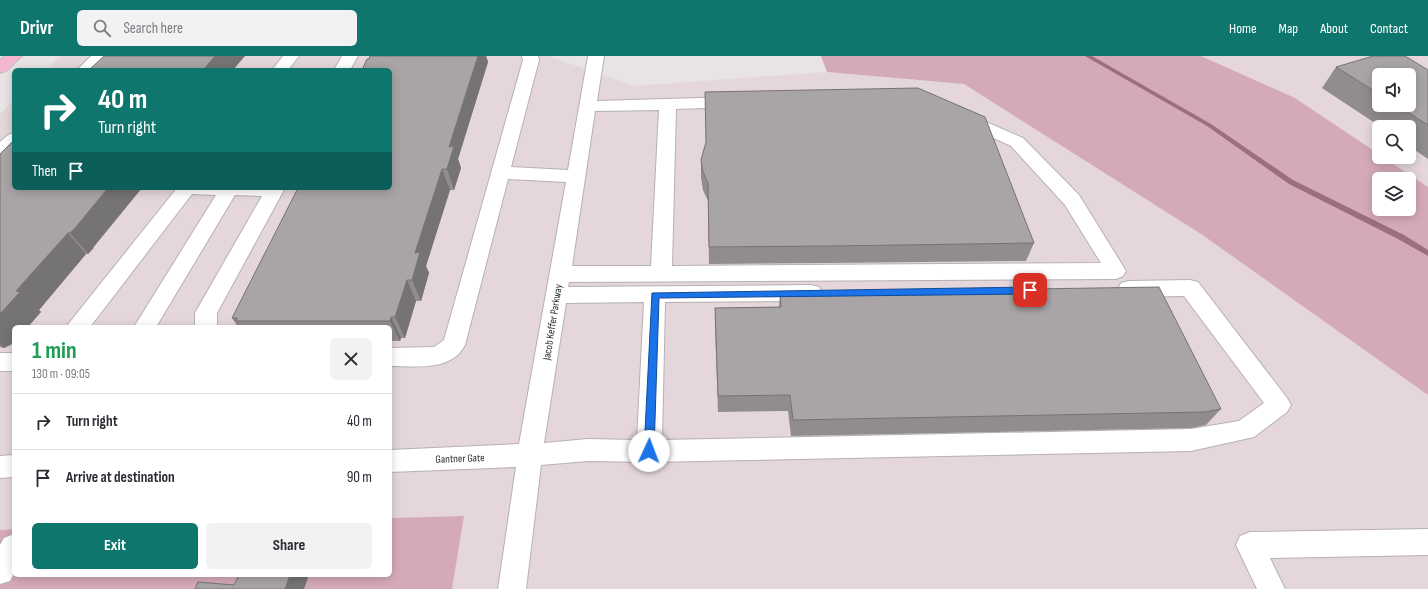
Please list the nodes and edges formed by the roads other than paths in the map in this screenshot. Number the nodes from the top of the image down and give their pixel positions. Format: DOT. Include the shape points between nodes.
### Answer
graph roads {
  1 [pos="14,56"];
  2 [pos="100,56"];
  3 [pos="291,56"];
  4 [pos="350,56"];
  5 [pos="530,56"];
  6 [pos="596,56"];
  7 [pos="0,68"];
  8 [pos="87,68"];
  9 [pos="282,68"];
  10 [pos="343,68"];
  11 [pos="755,101"];
  12 [pos="668,105"];
  13 [pos="588,106"];
  14 [pos="949,111"];
  15 [pos="12,141"];
  16 [pos="0,152"];
  17 [pos="500,173"];
  18 [pos="576,176"];
  19 [pos="186,190"];
  20 [pos="228,190"];
  21 [pos="274,190"];
  22 [pos="661,273"];
  23 [pos="558,285"];
  24 [pos="655,295"];
  25 [pos="79,325"];
  26 [pos="146,325"];
  27 [pos="206,325"];
  28 [pos="392,357"];
  29 [pos="0,362"];
  30 [pos="12,362"];
  31 [pos="649,451"];
  32 [pos="530,455"];
  33 [pos="392,460"];
  34 [pos="0,466"];
  35 [pos="12,466"];
  36 [pos="1428,542"];
  37 [pos="12,550"];
  38 [pos="0,571"];
  39 [pos="512,589"];
  40 [pos="1271,589"];
  1 -- 7 [label="main road"];
  2 -- 8 [label="street"];
  3 -- 9 [label="street"];
  4 -- 10 [label="street"];
  5 -- 17 [label="street"];
  6 -- 13 [label="street, Jacob Keffer Parkway"];
  11 -- 12 [label="street"];
  12 -- 13 [label="street"];
  12 -- 22 [label="street"];
  13 -- 18 [label="street, Jacob Keffer Parkway"];
  14 -- 22 [label="street" via="1017,142 1072,200 1116,271"];
  15 -- 16 [label="street"];
  17 -- 18 [label="street"];
  17 -- 28 [label="street" via="454,345 438,356"];
  18 -- 23 [label="street, Jacob Keffer Parkway"];
  19 -- 25 [label="street"];
  20 -- 26 [label="street"];
  21 -- 27 [label="street" via="206,313"];
  22 -- 23 [label="street"];
  23 -- 24 [label="street"];
  23 -- 32 [label="street, Jacob Keffer Parkway"];
  24 -- 31 [label="street"];
  24 -- 31 [label="street, Gantner Gate" via="1190,288 1279,405 1245,430 1191,440"];
  29 -- 30 [label="street"];
  31 -- 32 [label="street, Gantner Gate" via="588,450"];
  32 -- 33 [label="street, Gantner Gate"];
  32 -- 39 [label="street, Jacob Keffer Parkway"];
  34 -- 35 [label="street"];
  36 -- 40 [label="street" via="1250,545"];
  37 -- 38 [label="street"];
}
